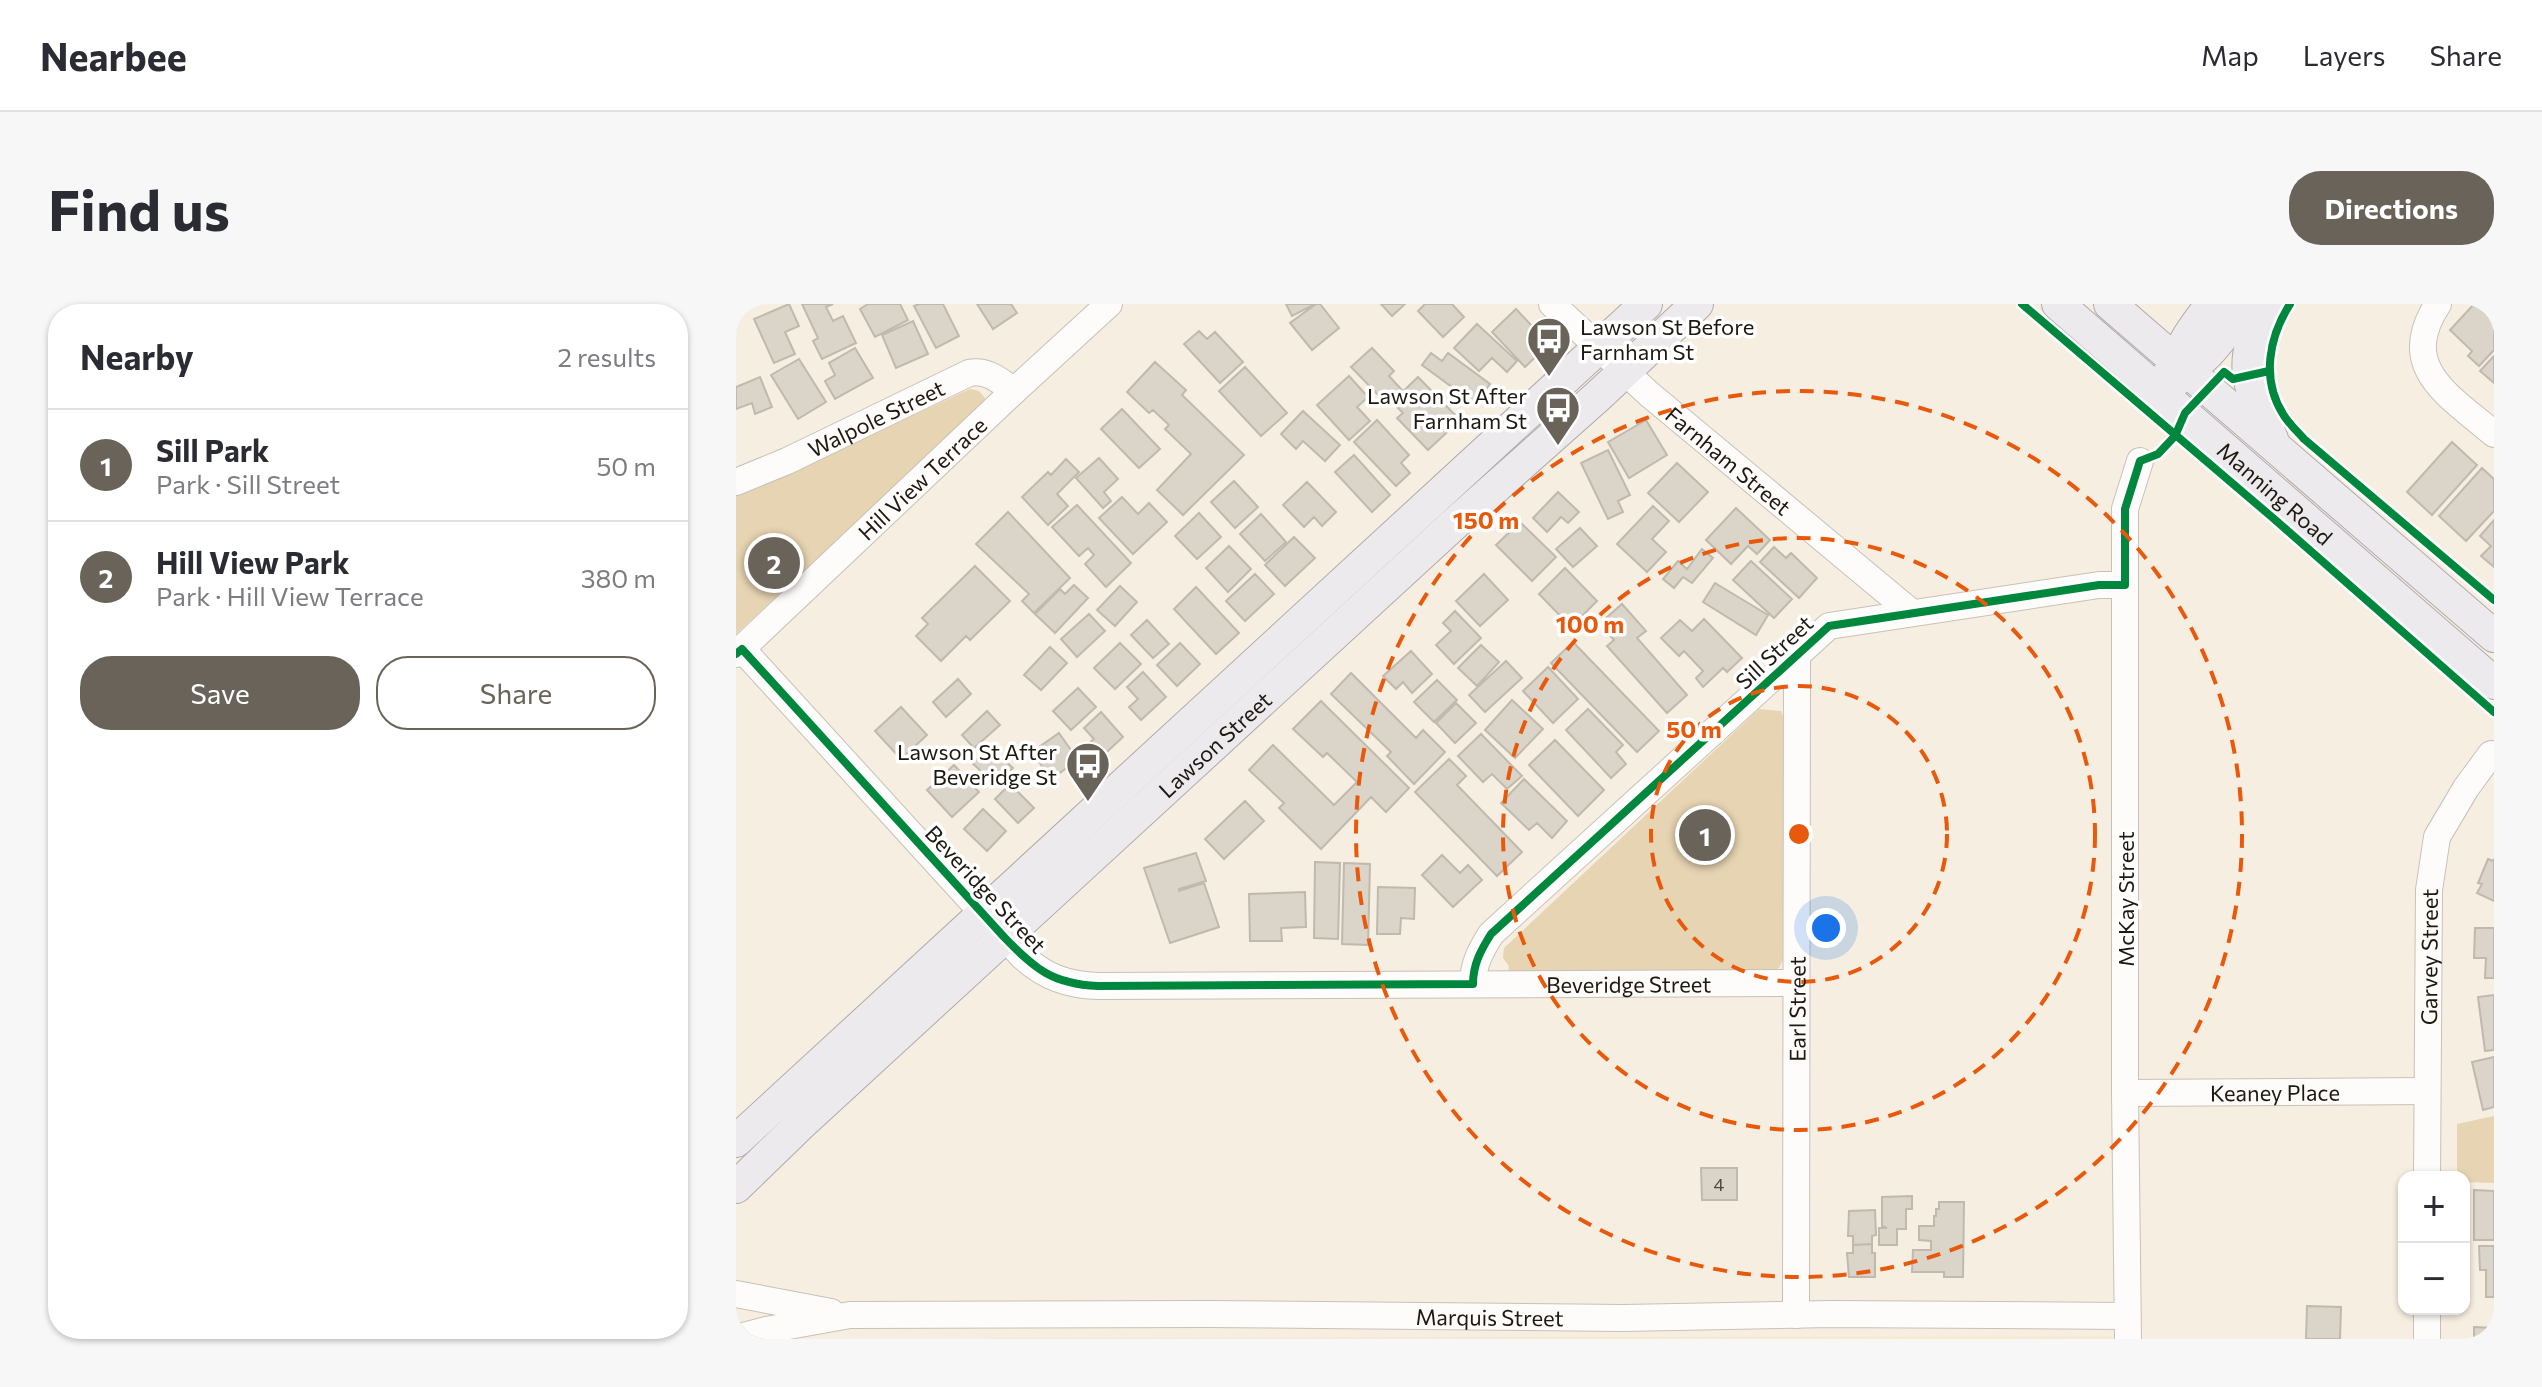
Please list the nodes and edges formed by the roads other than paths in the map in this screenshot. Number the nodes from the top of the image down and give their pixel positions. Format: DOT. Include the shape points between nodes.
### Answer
graph roads {
  1 [pos="1109,304"];
  2 [pos="1552,304"];
  3 [pos="1646,304"];
  4 [pos="1697,304"];
  5 [pos="2058,304"];
  6 [pos="2110,304"];
  7 [pos="2212,304"];
  8 [pos="2246,304"];
  9 [pos="2271,304"];
  10 [pos="2438,304"];
  11 [pos="1599,347"];
  12 [pos="2179,369"];
  13 [pos="2135,370"];
  14 [pos="1625,372"];
  15 [pos="1014,391"];
  16 [pos="2185,413"];
  17 [pos="2494,434"];
  18 [pos="2277,449"];
  19 [pos="2140,461"];
  20 [pos="736,482"];
  21 [pos="2125,585"];
  22 [pos="1911,612"];
  23 [pos="2494,636"];
  24 [pos="739,652"];
  25 [pos="1797,657"];
  26 [pos="2494,683"];
  27 [pos="2491,754"];
  28 [pos="994,926"];
  29 [pos="1795,983"];
  30 [pos="1473,984"];
  31 [pos="2427,1091"];
  32 [pos="2125,1093"];
  33 [pos="736,1141"];
  34 [pos="2427,1171"];
  35 [pos="736,1187"];
  36 [pos="736,1294"];
  37 [pos="850,1315"];
  38 [pos="1796,1315"];
  39 [pos="2427,1315"];
  40 [pos="2127,1327"];
  41 [pos="736,1338"];
  42 [pos="2427,1339"];
  1 -- 15 [label="street, Hill View Terrace"];
  2 -- 11 [label="street, Farnham Street"];
  3 -- 11 [label="main road, Lawson Street"];
  4 -- 14 [label="main road, Lawson Street"];
  5 -- 13 [label="main road, Manning Road"];
  6 -- 12 [label="main road, Manning Road"];
  7 -- 12 [label="main road" via="2185,340"];
  8 -- 12 [label="main road" via="2205,357"];
  9 -- 18 [label="main road" via="2256,327 2248,370 2254,399"];
  10 -- 17 [label="street" via="2421,343 2424,364 2433,382"];
  11 -- 14 [label="street, Farnham Street"];
  11 -- 28 [label="main road, Lawson Street"];
  12 -- 13 [label="main road" via="2153,375"];
  12 -- 16 [label="main road" via="2178,396"];
  12 -- 18 [label="main road, Manning Road"];
  13 -- 16 [label="main road, Manning Road"];
  14 -- 22 [label="street, Farnham Street"];
  14 -- 28 [label="main road, Lawson Street"];
  15 -- 20 [label="street, Walpole Street" via="991,375 969,373"];
  15 -- 24 [label="street, Hill View Terrace"];
  16 -- 26 [label="main road, Manning Road"];
  18 -- 23 [label="main road, Manning Road"];
  19 -- 21 [label="street, McKay Street" via="2125,509"];
  21 -- 22 [label="street, Sill Street"];
  21 -- 32 [label="street, McKay Street"];
  22 -- 25 [label="street, Sill Street" via="1829,626"];
  24 -- 28 [label="street, Beveridge Street"];
  25 -- 29 [label="street, Earl Street"];
  25 -- 30 [label="street, Sill Street" via="1491,934 1479,952"];
  27 -- 31 [label="street, Garvey Street" via="2437,837 2429,890"];
  28 -- 30 [label="street, Beveridge Street" via="1037,969 1076,985"];
  28 -- 33 [label="main road, Lawson Street"];
  28 -- 35 [label="main road, Lawson Street"];
  29 -- 30 [label="street, Beveridge Street"];
  29 -- 38 [label="street, Earl Street"];
  31 -- 32 [label="street, Keaney Place"];
  31 -- 34 [label="street, Garvey Street"];
  32 -- 40 [label="street, McKay Street"];
  36 -- 37 [label="street, Marquis Street"];
  37 -- 38 [label="street, Marquis Street"];
  37 -- 41 [label="street, Marquis Street"];
  38 -- 40 [label="street, Marquis Street"];
  39 -- 42 [label="street"];
}
